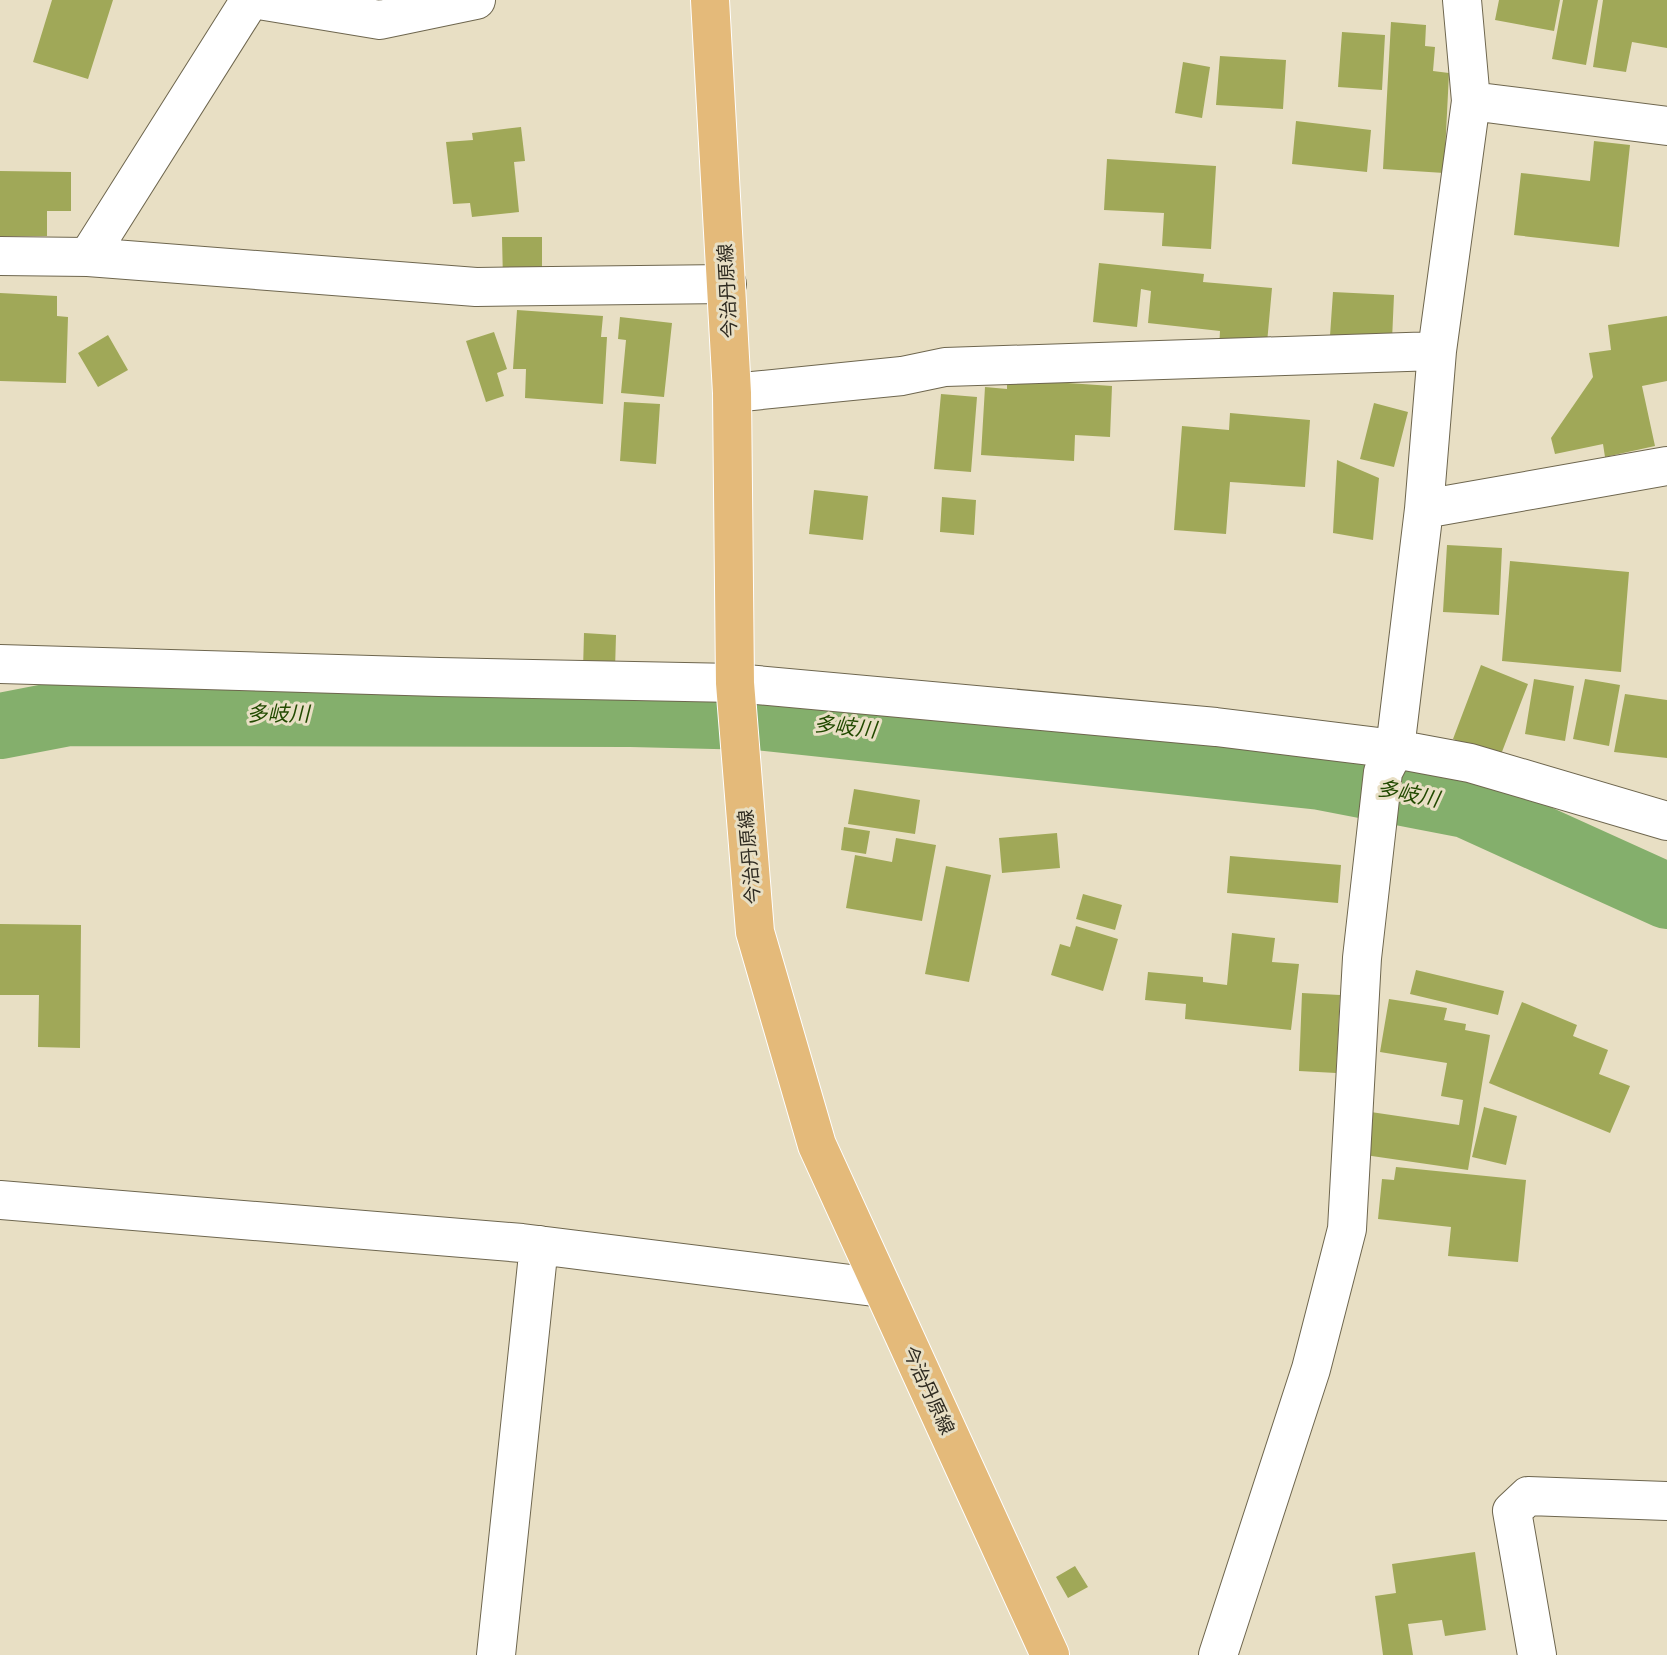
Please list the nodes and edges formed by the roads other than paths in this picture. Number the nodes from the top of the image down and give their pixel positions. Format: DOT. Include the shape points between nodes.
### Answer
graph roads {
  1 [pos="250,0"];
  2 [pos="259,0"];
  3 [pos="476,0"];
  4 [pos="710,0"];
  5 [pos="1462,0"];
  6 [pos="1471,101"];
  7 [pos="1667,126"];
  8 [pos="0,256"];
  9 [pos="88,257"];
  10 [pos="727,284"];
  11 [pos="1437,351"];
  12 [pos="732,393"];
  13 [pos="1667,466"];
  14 [pos="1424,509"];
  15 [pos="0,664"];
  16 [pos="735,683"];
  17 [pos="1395,748"];
  18 [pos="1667,821"];
  19 [pos="0,1200"];
  20 [pos="539,1245"];
  21 [pos="883,1288"];
  22 [pos="1667,1501"];
  23 [pos="496,1655"];
  24 [pos="1050,1655"];
  25 [pos="1218,1655"];
  26 [pos="1537,1655"];
  1 -- 9 [label="street"];
  2 -- 3 [label="street" via="380,20"];
  4 -- 10 [label="main road, 今治丹原線"];
  5 -- 6 [label="street"];
  6 -- 7 [label="street"];
  6 -- 11 [label="street"];
  8 -- 9 [label="street"];
  9 -- 10 [label="street" via="476,287"];
  10 -- 12 [label="main road, 今治丹原線"];
  11 -- 12 [label="street" via="946,367 902,376"];
  11 -- 14 [label="street"];
  12 -- 16 [label="main road, 今治丹原線"];
  13 -- 14 [label="street"];
  14 -- 17 [label="street"];
  15 -- 16 [label="street"];
  16 -- 17 [label="street" via="1216,726"];
  16 -- 21 [label="main road, 今治丹原線" via="755,933 817,1144"];
  17 -- 18 [label="street" via="1469,763"];
  17 -- 25 [label="street" via="1383,772 1362,958 1347,1229 1311,1369"];
  19 -- 20 [label="street"];
  20 -- 21 [label="street"];
  20 -- 23 [label="street"];
  21 -- 24 [label="main road, 今治丹原線"];
  22 -- 26 [label="street" via="1528,1496 1512,1511"];
}
